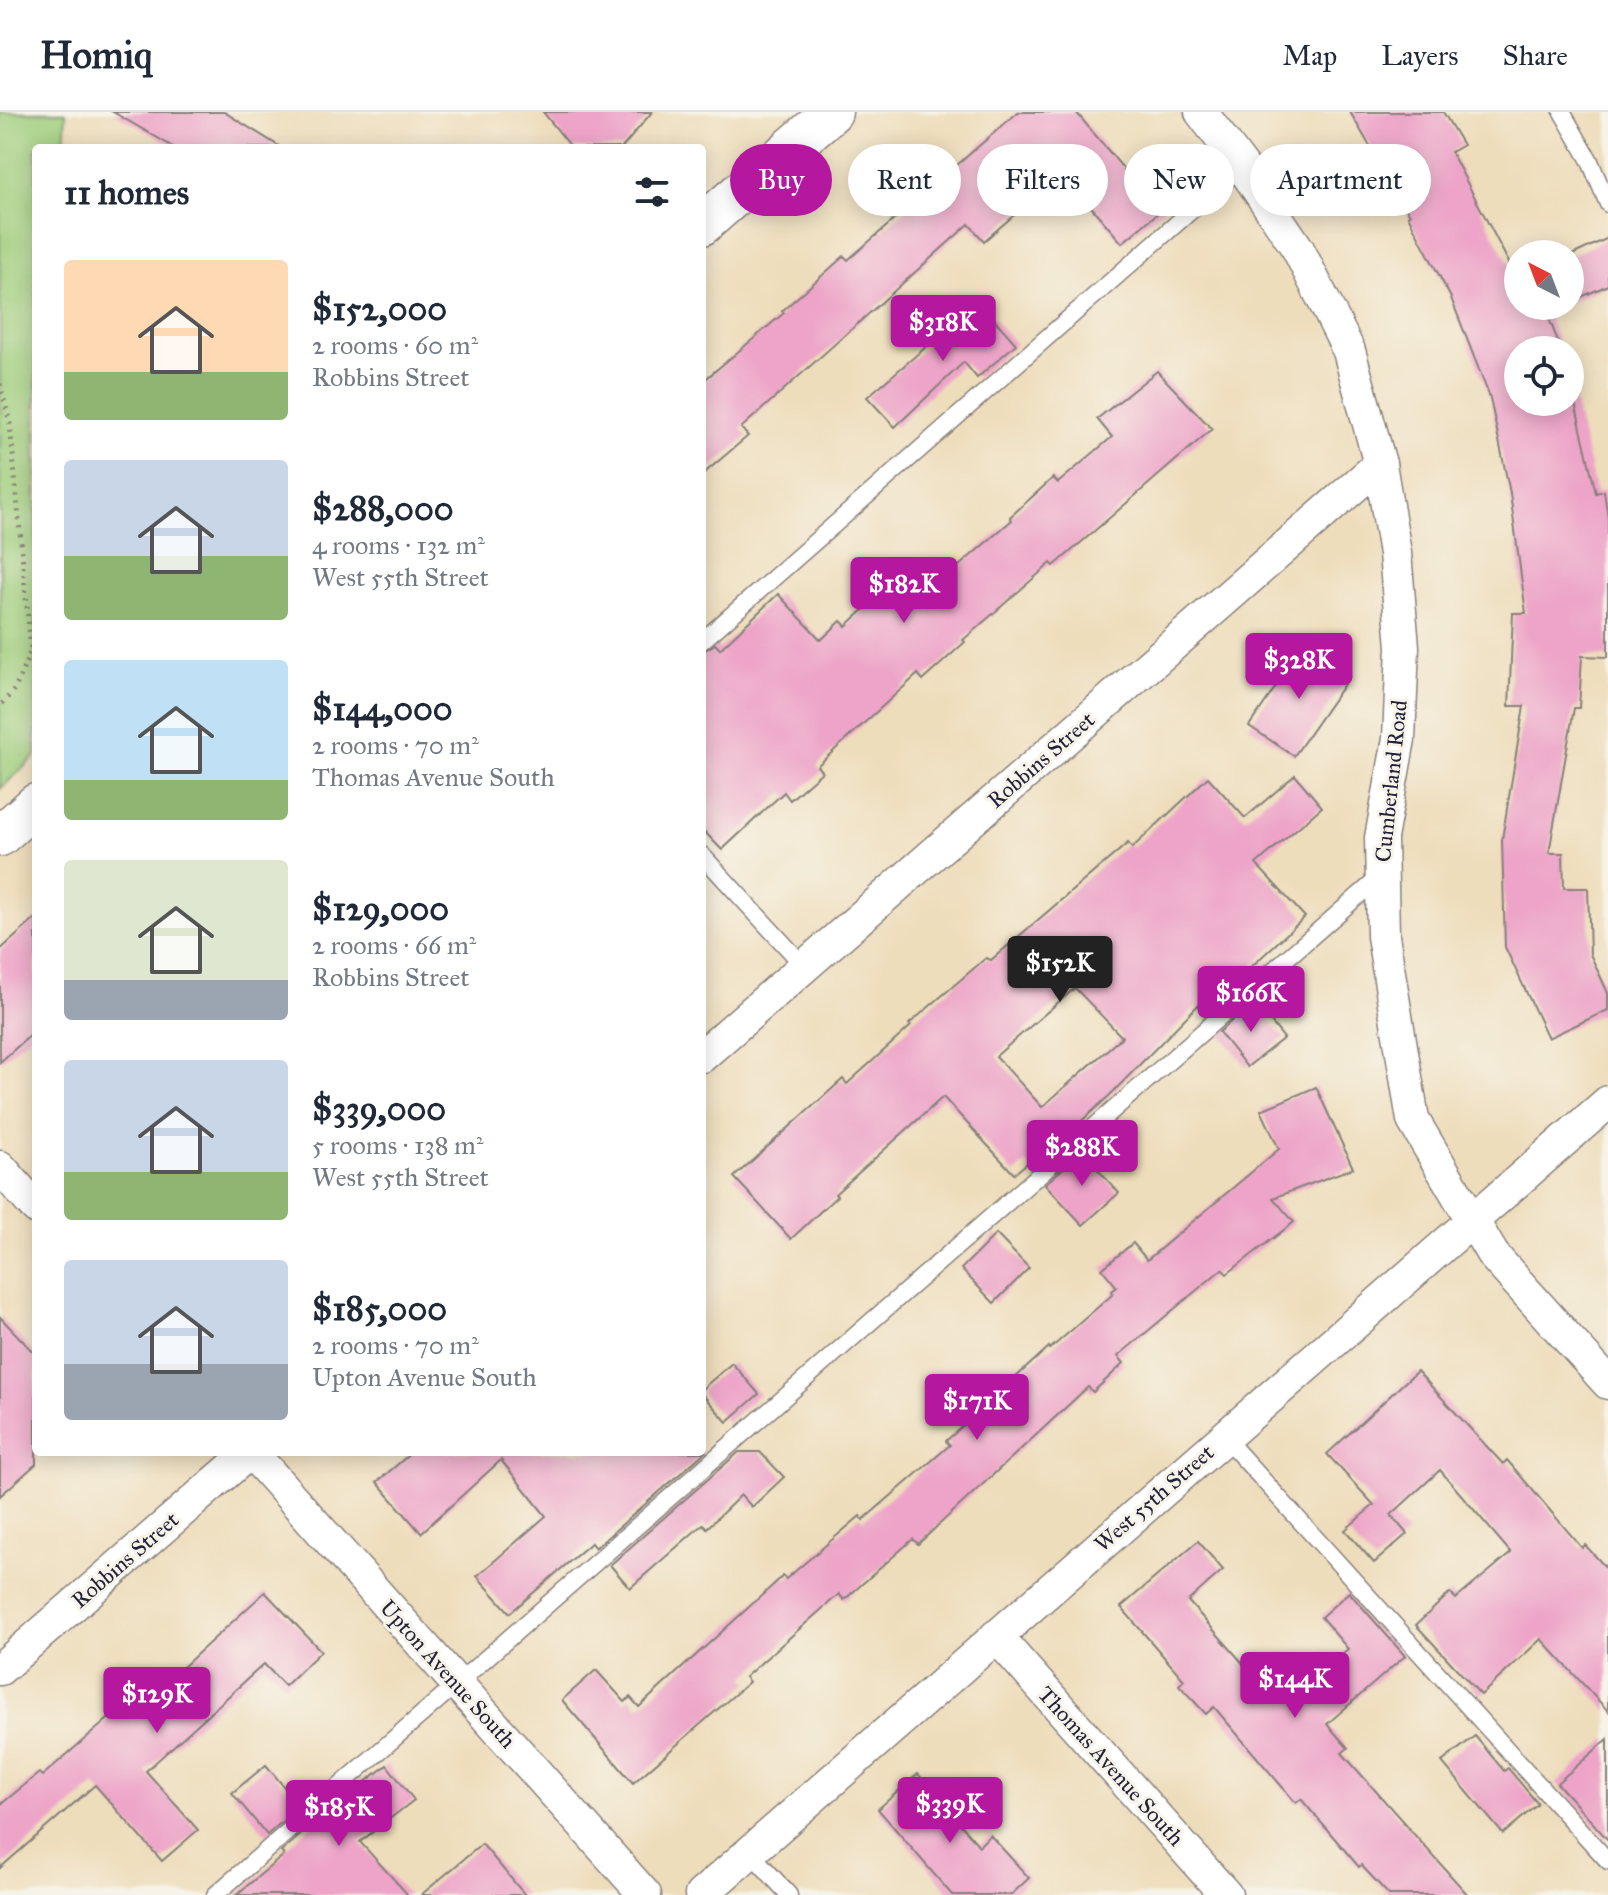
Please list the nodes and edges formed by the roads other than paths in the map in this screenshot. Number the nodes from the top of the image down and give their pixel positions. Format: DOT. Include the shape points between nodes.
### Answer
graph roads {
  1 [pos="1201,112"];
  2 [pos="1562,112"];
  3 [pos="814,122"];
  4 [pos="1242,166"];
  5 [pos="1608,204"];
  6 [pos="706,221"];
  7 [pos="1380,464"];
  8 [pos="706,637"];
  9 [pos="32,808"];
  10 [pos="0,836"];
  11 [pos="706,859"];
  12 [pos="1382,875"];
  13 [pos="805,967"];
  14 [pos="706,1053"];
  15 [pos="1608,1102"];
  16 [pos="0,1167"];
  17 [pos="32,1203"];
  18 [pos="1472,1220"];
  19 [pos="1608,1383"];
  20 [pos="1224,1437"];
  21 [pos="245,1456"];
  22 [pos="254,1456"];
  23 [pos="996,1636"];
  24 [pos="0,1669"];
  25 [pos="456,1683"];
  26 [pos="750,1852"];
  27 [pos="1608,1861"];
  28 [pos="215,1895"];
  29 [pos="645,1895"];
  30 [pos="701,1895"];
  31 [pos="789,1895"];
  32 [pos="1226,1895"];
  1 -- 4 [label="street, Cumberland Road"];
  2 -- 5 [label="lane"];
  3 -- 6 [label="street"];
  4 -- 7 [label="street, Cumberland Road" via="1298,249 1349,351"];
  4 -- 8 [label="lane"];
  7 -- 12 [label="street, Cumberland Road" via="1403,647 1399,739 1381,838"];
  7 -- 13 [label="street, Robbins Street"];
  9 -- 10 [label="street"];
  11 -- 13 [label="lane"];
  12 -- 18 [label="street, Cumberland Road" via="1383,936 1413,1120"];
  12 -- 25 [label="lane"];
  13 -- 14 [label="street, Robbins Street"];
  15 -- 18 [label="street, West 55th Street"];
  16 -- 17 [label="street"];
  18 -- 19 [label="street, Cumberland Road" via="1493,1255"];
  18 -- 20 [label="street, West 55th Street"];
  20 -- 23 [label="street, West 55th Street"];
  20 -- 27 [label="lane"];
  21 -- 24 [label="street, Robbins Street"];
  22 -- 25 [label="street, Upton Avenue South"];
  23 -- 26 [label="street, West 55th Street"];
  23 -- 32 [label="street, Thomas Avenue South"];
  25 -- 28 [label="lane"];
  25 -- 29 [label="street, Upton Avenue South"];
  26 -- 30 [label="street, West 55th Street"];
  26 -- 31 [label="lane"];
}
